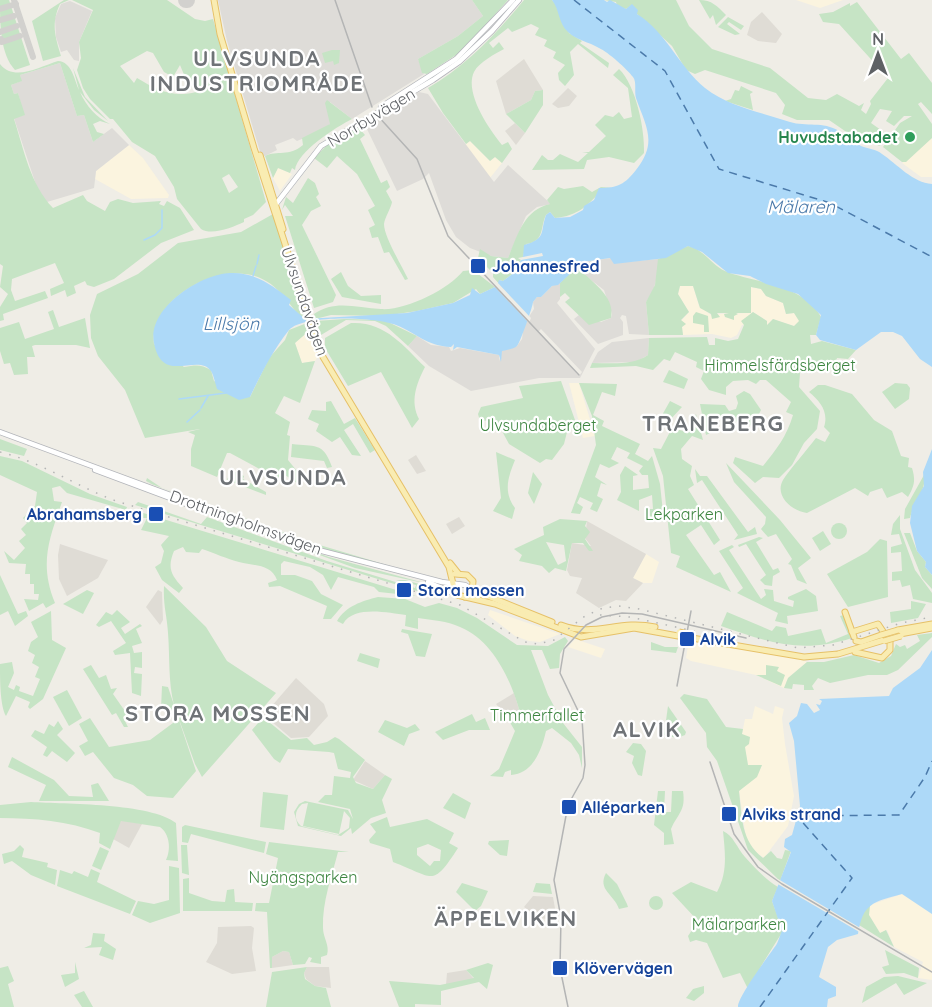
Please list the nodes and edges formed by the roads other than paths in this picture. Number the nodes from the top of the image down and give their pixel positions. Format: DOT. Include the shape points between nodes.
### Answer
graph roads {
  1 [pos="215,0"];
  2 [pos="513,0"];
  3 [pos="519,0"];
  4 [pos="506,12"];
  5 [pos="276,202"];
  6 [pos="309,313"];
  7 [pos="312,324"];
  8 [pos="0,433"];
  9 [pos="138,484"];
  10 [pos="458,573"];
  11 [pos="452,580"];
  12 [pos="474,588"];
  13 [pos="447,590"];
  14 [pos="457,595"];
  15 [pos="465,597"];
  16 [pos="845,612"];
  17 [pos="932,626"];
  18 [pos="623,627"];
  19 [pos="883,636"];
  20 [pos="692,637"];
  21 [pos="854,637"];
  22 [pos="827,656"];
  1 -- 5 [label="main road, Ulvsundavägen"];
  1 -- 6 [label="main road, Ulvsundavägen" via="220,34 254,148"];
  2 -- 4 [label="main road"];
  3 -- 4 [label="main road"];
  4 -- 5 [label="main road, Norrbyvägen" via="472,51 317,146"];
  5 -- 6 [label="main road, Ulvsundavägen"];
  6 -- 7 [label="main road, Ulvsundavägen"];
  7 -- 10 [label="main road, Ulvsundavägen" via="325,355"];
  7 -- 11 [label="main road, Ulvsundavägen" via="322,356 441,553"];
  8 -- 9 [label="main road, Drottningholmsvägen"];
  9 -- 11 [label="main road, Drottningholmsvägen" via="322,551"];
  9 -- 13 [label="main road, Drottningholmsvägen" via="321,553"];
  10 -- 11 [label="main road"];
  10 -- 12 [label="main road" via="470,576"];
  11 -- 12 [label="main road, Drottningholmsvägen"];
  11 -- 13 [label="main road"];
  11 -- 14 [label="main road, Ulvsundavägen"];
  12 -- 15 [label="main road"];
  12 -- 18 [label="main road, Drottningholmsvägen" via="579,632"];
  13 -- 14 [label="main road, Drottningholmsvägen"];
  14 -- 15 [label="main road"];
  15 -- 18 [label="main road" via="495,604 581,637"];
  16 -- 21 [label="main road"];
  17 -- 19 [label="main road, Drottningholmsvägen, bridge"];
  18 -- 20 [label="main road, Drottningholmsvägen, bridge" via="638,624"];
  19 -- 20 [label="main road, Drottningholmsvägen" via="838,651 804,654"];
  19 -- 21 [label="main road" via="859,643"];
  19 -- 21 [label="main road" via="876,623"];
  19 -- 22 [label="main road, Drottningholmsvägen"];
  19 -- 22 [label="main road" via="890,644 883,657 858,651"];
  20 -- 22 [label="main road, Drottningholmsvägen" via="783,655"];
}
